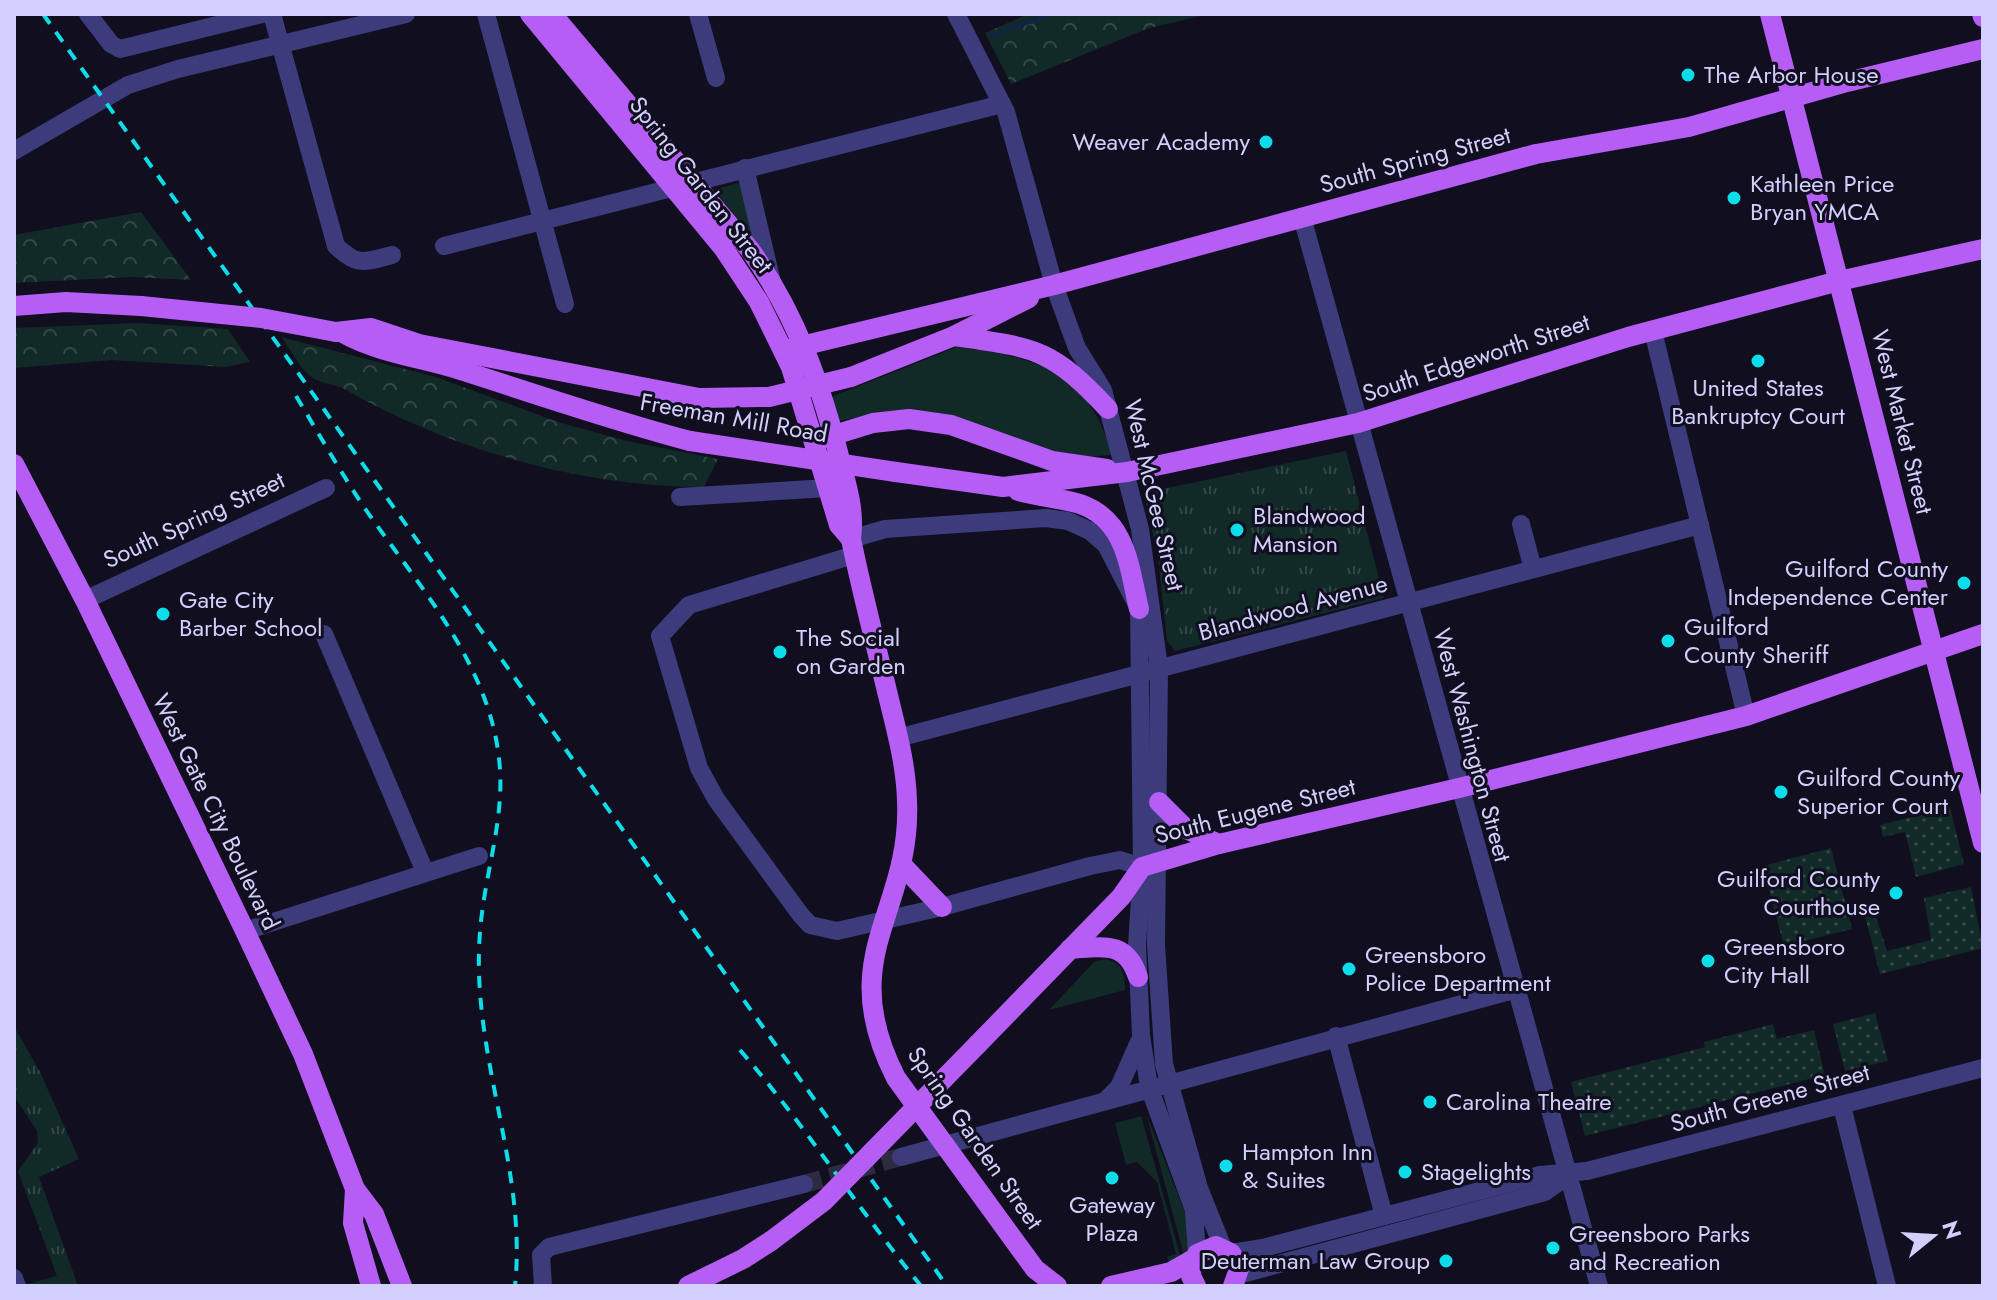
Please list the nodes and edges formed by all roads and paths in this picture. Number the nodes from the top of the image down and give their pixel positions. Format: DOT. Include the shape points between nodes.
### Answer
graph roads {
  1 [pos="88,14"];
  2 [pos="262,14"];
  3 [pos="272,14"];
  4 [pos="406,14"];
  5 [pos="486,14"];
  6 [pos="530,14"];
  7 [pos="552,14"];
  8 [pos="698,14"];
  9 [pos="956,14"];
  10 [pos="1770,14"];
  11 [pos="281,45"];
  12 [pos="1983,49"];
  13 [pos="716,78"];
  14 [pos="1792,97"];
  15 [pos="1002,104"];
  16 [pos="14,151"];
  17 [pos="745,168"];
  18 [pos="693,182"];
  19 [pos="671,187"];
  20 [pos="1302,217"];
  21 [pos="542,219"];
  22 [pos="444,246"];
  23 [pos="1983,249"];
  24 [pos="392,255"];
  25 [pos="771,281"];
  26 [pos="1839,281"];
  27 [pos="1054,285"];
  28 [pos="565,304"];
  29 [pos="14,306"];
  30 [pos="1653,331"];
  31 [pos="340,332"];
  32 [pos="954,336"];
  33 [pos="795,348"];
  34 [pos="1108,409"];
  35 [pos="1358,423"];
  36 [pos="824,438"];
  37 [pos="14,464"];
  38 [pos="1127,472"];
  39 [pos="1003,487"];
  40 [pos="326,488"];
  41 [pos="828,488"];
  42 [pos="680,497"];
  43 [pos="1521,524"];
  44 [pos="1700,525"];
  45 [pos="852,547"];
  46 [pos="1533,569"];
  47 [pos="85,600"];
  48 [pos="1408,602"];
  49 [pos="1139,609"];
  50 [pos="324,634"];
  51 [pos="1983,634"];
  52 [pos="1933,649"];
  53 [pos="1159,667"];
  54 [pos="1139,673"];
  55 [pos="1746,716"];
  56 [pos="898,738"];
  57 [pos="1459,788"];
  58 [pos="1159,802"];
  59 [pos="1983,843"];
  60 [pos="1219,844"];
  61 [pos="479,856"];
  62 [pos="901,864"];
  63 [pos="1151,864"];
  64 [pos="425,872"];
  65 [pos="942,907"];
  66 [pos="883,919"];
  67 [pos="245,931"];
  68 [pos="1070,949"];
  69 [pos="1138,977"];
  70 [pos="1517,989"];
  71 [pos="1141,1035"];
  72 [pos="1336,1036"];
  73 [pos="1983,1068"];
  74 [pos="1158,1085"];
  75 [pos="1106,1100"];
  76 [pos="1842,1106"];
  77 [pos="944,1145"];
  78 [pos="901,1157"];
  79 [pos="1569,1175"];
  80 [pos="804,1184"];
  81 [pos="355,1189"];
  82 [pos="1384,1216"];
  83 [pos="1227,1250"];
  84 [pos="1194,1257"];
  85 [pos="14,1278"];
  86 [pos="1235,1282"];
  87 [pos="1054,1285"];
  88 [pos="17,1286"];
  89 [pos="371,1286"];
  90 [pos="402,1286"];
  91 [pos="543,1286"];
  92 [pos="688,1286"];
  93 [pos="1111,1286"];
  94 [pos="1174,1286"];
  95 [pos="1196,1286"];
  96 [pos="1599,1286"];
  97 [pos="1887,1286"];
  1 -- 2 [label="street" via="120,49"];
  3 -- 11 [label="street"];
  4 -- 11 [label="street"];
  5 -- 21 [label="street"];
  6 -- 19 [label="main road, Spring Garden Street"];
  7 -- 18 [label="main road, Spring Garden Street"];
  8 -- 13 [label="street"];
  9 -- 15 [label="street, West McGee Street"];
  10 -- 14 [label="main road, West Market Street"];
  11 -- 16 [label="street" via="118,89"];
  11 -- 24 [label="street" via="336,246 351,261"];
  12 -- 14 [label="main road, South Spring Street"];
  14 -- 20 [label="main road, South Spring Street" via="1689,127 1536,154"];
  14 -- 26 [label="main road, West Market Street"];
  15 -- 17 [label="street"];
  15 -- 27 [label="street, West McGee Street"];
  17 -- 18 [label="street"];
  17 -- 25 [label="street"];
  18 -- 19 [label="street"];
  18 -- 25 [label="main road, Spring Garden Street"];
  19 -- 21 [label="street"];
  19 -- 33 [label="main road, Spring Garden Street"];
  20 -- 27 [label="main road, South Spring Street"];
  20 -- 35 [label="street, West Washington Street"];
  21 -- 22 [label="street"];
  21 -- 28 [label="street"];
  23 -- 26 [label="main road, South Edgeworth Street"];
  25 -- 33 [label="main road, Spring Garden Street"];
  26 -- 30 [label="main road, South Edgeworth Street"];
  26 -- 52 [label="main road, West Market Street"];
  27 -- 32 [label="main road, Freeman Mill Road"];
  27 -- 33 [label="main road"];
  27 -- 34 [label="street, West McGee Street" via="1070,334 1103,390"];
  29 -- 31 [label="main road, Freeman Mill Road, bridge" via="141,306"];
  30 -- 35 [label="main road, South Edgeworth Street"];
  30 -- 44 [label="street"];
  31 -- 32 [label="main road, Freeman Mill Road, bridge" via="371,328 419,344 699,398 769,397 851,377"];
  31 -- 39 [label="main road, Freeman Mill Road, bridge" via="604,419 690,441"];
  32 -- 34 [label="main road" via="1034,350 1061,362"];
  33 -- 36 [label="main road, Spring Garden Street"];
  34 -- 38 [label="street, West McGee Street"];
  35 -- 38 [label="main road, South Edgeworth Street"];
  35 -- 48 [label="street, West Washington Street"];
  36 -- 38 [label="main road" via="909,419 951,425 1052,461"];
  36 -- 41 [label="main road, Spring Garden Street"];
  36 -- 45 [label="main road, Spring Garden Street" via="853,519"];
  37 -- 47 [label="main road, West Gate City Boulevard"];
  38 -- 39 [label="main road, Freeman Mill Road"];
  38 -- 53 [label="street, West McGee Street" via="1147,562"];
  39 -- 49 [label="main road" via="1082,505 1102,516 1125,545"];
  40 -- 47 [label="street, South Spring Street"];
  41 -- 42 [label="street"];
  41 -- 45 [label="main road, Spring Garden Street"];
  43 -- 46 [label="street"];
  44 -- 46 [label="street, Blandwood Avenue"];
  44 -- 55 [label="street"];
  45 -- 49 [label="street" via="885,529 1068,521 1106,545"];
  45 -- 56 [label="main road, Spring Garden Street"];
  45 -- 66 [label="street" via="689,605 662,631 660,642 699,768 800,914 810,925 837,931"];
  46 -- 48 [label="street, Blandwood Avenue"];
  47 -- 67 [label="main road, West Gate City Boulevard"];
  48 -- 53 [label="street, Blandwood Avenue"];
  48 -- 57 [label="street, West Washington Street"];
  49 -- 54 [label="street, West McGee Street"];
  50 -- 64 [label="street"];
  51 -- 52 [label="main road, South Eugene Street"];
  52 -- 55 [label="main road, South Eugene Street"];
  52 -- 59 [label="main road, West Market Street"];
  53 -- 54 [label="street, Blandwood Avenue"];
  53 -- 58 [label="street, West McGee Street"];
  54 -- 56 [label="street, Blandwood Avenue"];
  54 -- 63 [label="street, West McGee Street"];
  55 -- 57 [label="main road, South Eugene Street"];
  56 -- 62 [label="main road, Spring Garden Street" via="908,803"];
  57 -- 60 [label="main road, South Eugene Street"];
  57 -- 70 [label="street, West Washington Street"];
  58 -- 60 [label="main road" via="1186,829"];
  58 -- 63 [label="street, West McGee Street"];
  60 -- 63 [label="main road, South Eugene Street"];
  61 -- 64 [label="street"];
  62 -- 65 [label="main road"];
  62 -- 66 [label="main road, Spring Garden Street"];
  63 -- 65 [label="street" via="1108,862"];
  63 -- 68 [label="main road, South Eugene Street"];
  63 -- 69 [label="street, West McGee Street"];
  63 -- 74 [label="street, West McGee Street"];
  64 -- 67 [label="street"];
  65 -- 66 [label="street"];
  66 -- 77 [label="main road, Spring Garden Street" via="872,962 875,1024 896,1078"];
  67 -- 81 [label="main road, West Gate City Boulevard" via="303,1054"];
  68 -- 69 [label="main road" via="1119,949 1128,955"];
  68 -- 92 [label="main road, South Eugene Street, bridge" via="824,1201 743,1259"];
  69 -- 71 [label="street, West McGee Street"];
  70 -- 72 [label="street"];
  70 -- 79 [label="street, West Washington Street"];
  71 -- 74 [label="street, West McGee Street"];
  71 -- 75 [label="street" via="1119,1087"];
  72 -- 74 [label="street"];
  72 -- 82 [label="street"];
  73 -- 76 [label="street, South Greene Street"];
  74 -- 75 [label="street"];
  74 -- 83 [label="street, West McGee Street" via="1209,1221"];
  74 -- 84 [label="street, West McGee Street" via="1191,1198"];
  75 -- 77 [label="street"];
  76 -- 79 [label="street, South Greene Street"];
  76 -- 97 [label="street"];
  77 -- 78 [label="street"];
  77 -- 87 [label="main road, Spring Garden Street" via="1035,1269"];
  79 -- 82 [label="street, South Greene Street" via="1540,1175"];
  79 -- 86 [label="street, South Greene Street" via="1545,1192"];
  79 -- 96 [label="street, West Washington Street"];
  80 -- 91 [label="street" via="549,1247 541,1255"];
  81 -- 89 [label="main road, West Gate City Boulevard" via="353,1223"];
  81 -- 90 [label="main road, West Gate City Boulevard" via="374,1214"];
  82 -- 83 [label="street, South Greene Street" via="1263,1248"];
  83 -- 84 [label="main road" via="1210,1246"];
  83 -- 86 [label="main road" via="1238,1263"];
  84 -- 93 [label="main road" via="1174,1271"];
  84 -- 95 [label="main road" via="1191,1276"];
  85 -- 88 [label="street"];
  94 -- 95 [label="main road"];
}
